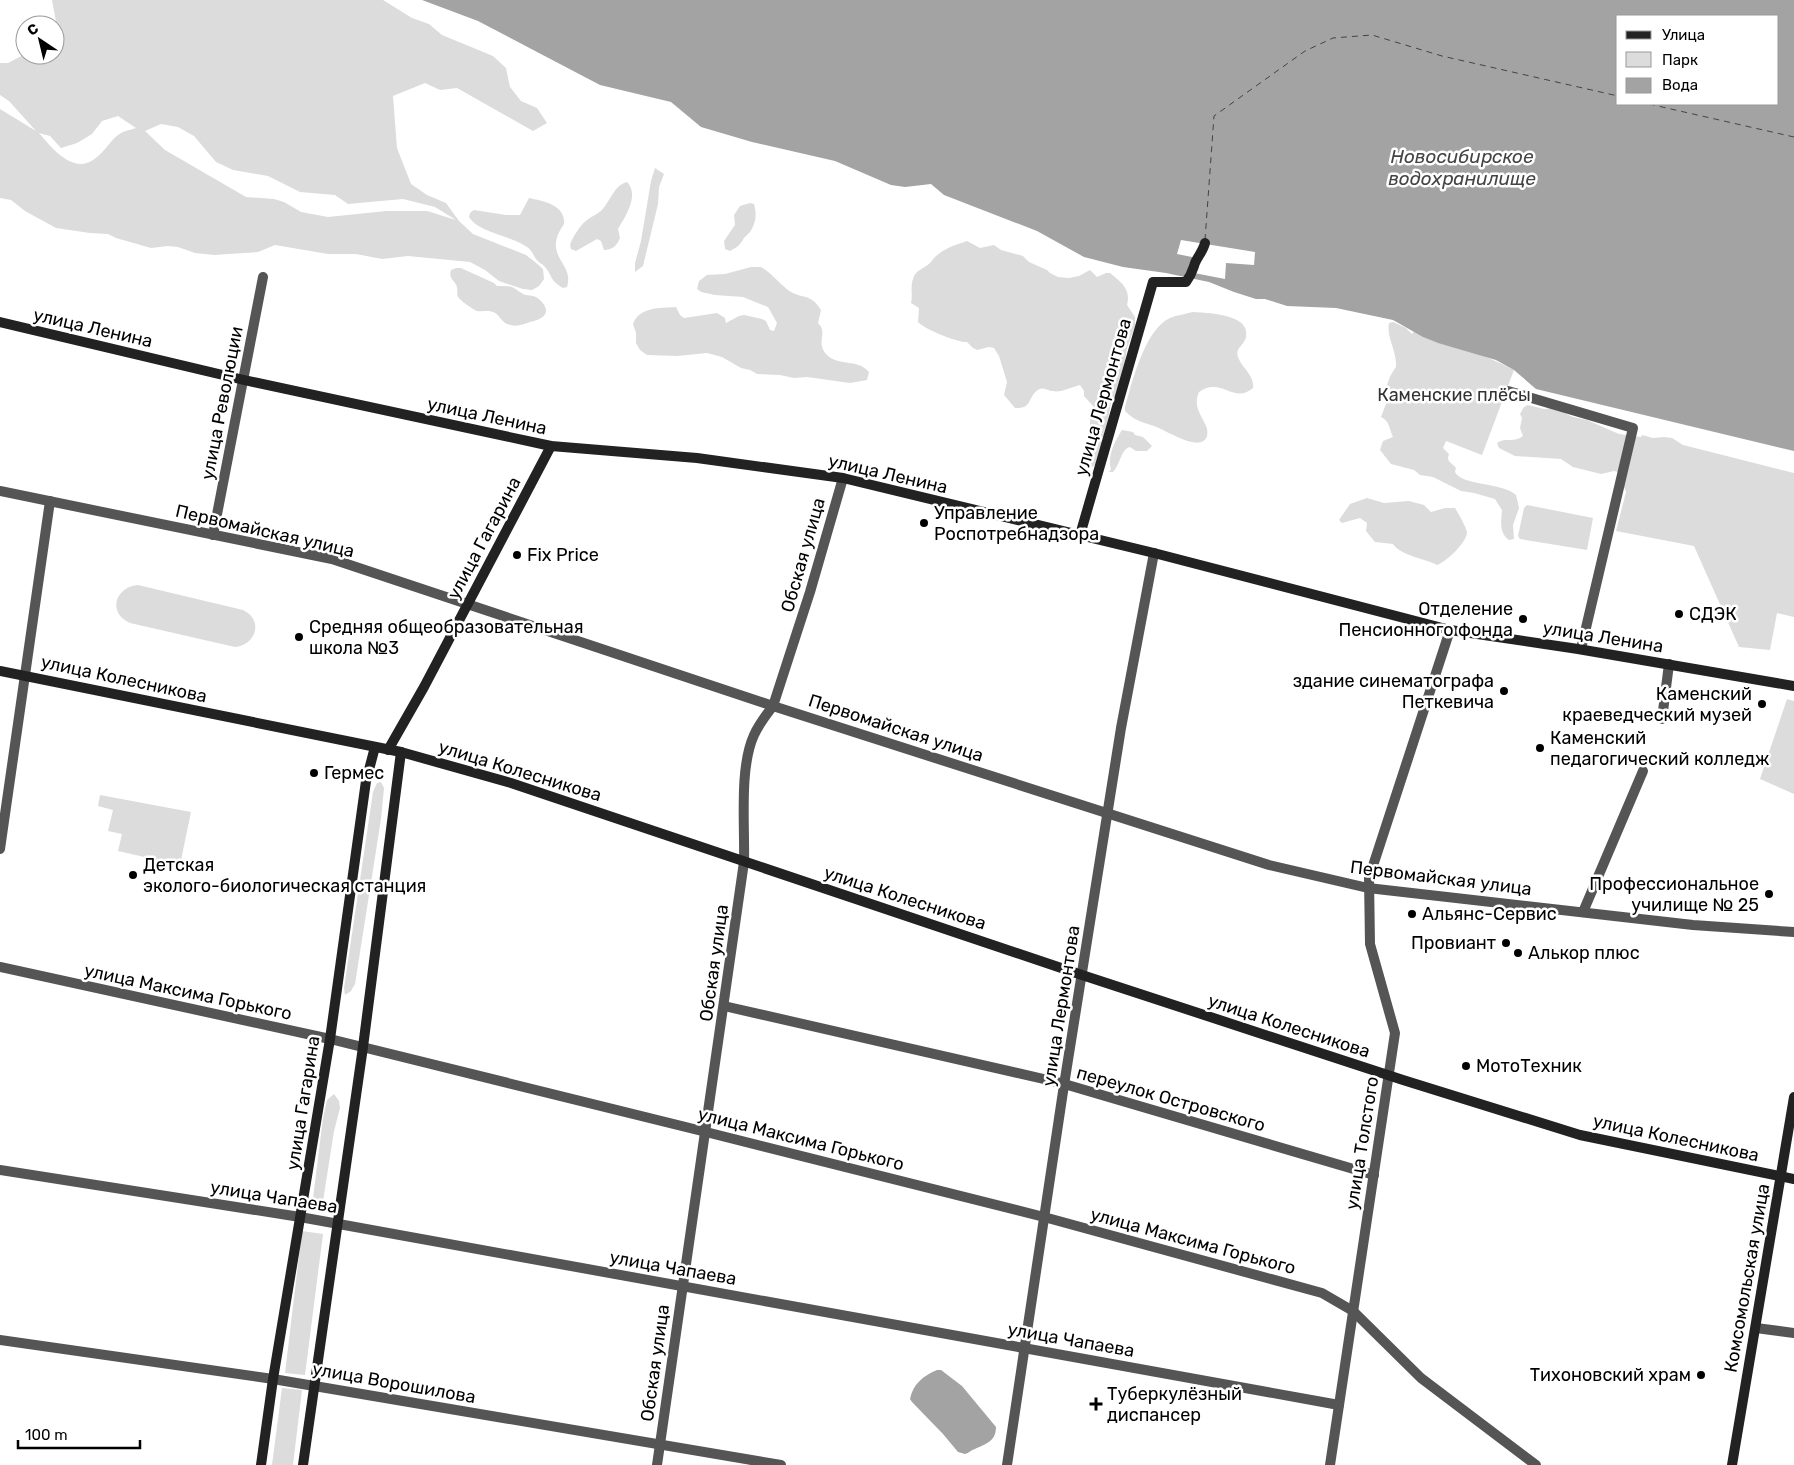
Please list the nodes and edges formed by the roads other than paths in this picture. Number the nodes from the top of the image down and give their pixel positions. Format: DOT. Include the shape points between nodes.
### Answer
graph roads {
  1 [pos="1205,243"];
  2 [pos="263,277"];
  3 [pos="0,322"];
  4 [pos="244,380"];
  5 [pos="1508,391"];
  6 [pos="551,446"];
  7 [pos="843,478"];
  8 [pos="0,491"];
  9 [pos="50,501"];
  10 [pos="213,535"];
  11 [pos="1080,536"];
  12 [pos="1154,553"];
  13 [pos="468,604"];
  14 [pos="1450,630"];
  15 [pos="1581,650"];
  16 [pos="1669,664"];
  17 [pos="0,671"];
  18 [pos="25,676"];
  19 [pos="1794,686"];
  20 [pos="773,706"];
  21 [pos="1662,719"];
  22 [pos="374,747"];
  23 [pos="388,750"];
  24 [pos="401,752"];
  25 [pos="1643,771"];
  26 [pos="1108,813"];
  27 [pos="0,849"];
  28 [pos="744,862"];
  29 [pos="1368,888"];
  30 [pos="1583,912"];
  31 [pos="1794,932"];
  32 [pos="0,967"];
  33 [pos="1082,975"];
  34 [pos="724,1006"];
  35 [pos="330,1040"];
  36 [pos="363,1048"];
  37 [pos="1388,1076"];
  38 [pos="1064,1085"];
  39 [pos="1794,1097"];
  40 [pos="706,1132"];
  41 [pos="0,1170"];
  42 [pos="1374,1174"];
  43 [pos="1781,1176"];
  44 [pos="1794,1179"];
  45 [pos="300,1217"];
  46 [pos="1044,1217"];
  47 [pos="336,1224"];
  48 [pos="683,1286"];
  49 [pos="1353,1311"];
  50 [pos="1756,1328"];
  51 [pos="1794,1333"];
  52 [pos="0,1340"];
  53 [pos="1025,1348"];
  54 [pos="273,1379"];
  55 [pos="314,1386"];
  56 [pos="1339,1405"];
  57 [pos="660,1444"];
  58 [pos="262,1465"];
  59 [pos="303,1465"];
  60 [pos="657,1465"];
  61 [pos="782,1465"];
  62 [pos="1008,1465"];
  63 [pos="1330,1465"];
  64 [pos="1536,1465"];
  65 [pos="1732,1465"];
  1 -- 11 [label="street, улица Лермонтова" via="1194,272 1186,282 1152,282"];
  2 -- 4 [label="street, улица Революции"];
  3 -- 4 [label="street, улица Ленина"];
  4 -- 6 [label="street, улица Ленина"];
  4 -- 10 [label="street, улица Революции"];
  5 -- 15 [label="street" via="1633,428"];
  6 -- 7 [label="street, улица Ленина" via="697,458"];
  6 -- 13 [label="street, улица Гагарина"];
  7 -- 11 [label="street, улица Ленина"];
  7 -- 20 [label="street, Обская улица"];
  8 -- 9 [label="street, Первомайская улица"];
  9 -- 10 [label="street, Первомайская улица"];
  9 -- 18 [label="street"];
  10 -- 13 [label="street, Первомайская улица" via="332,559"];
  11 -- 12 [label="street, улица Ленина"];
  12 -- 14 [label="street, улица Ленина"];
  12 -- 26 [label="street, улица Лермонтова"];
  13 -- 20 [label="street, Первомайская улица"];
  13 -- 23 [label="street, улица Гагарина"];
  14 -- 15 [label="street, улица Ленина"];
  14 -- 29 [label="street, улица Толстого"];
  15 -- 16 [label="street, улица Ленина"];
  16 -- 19 [label="street, улица Ленина"];
  16 -- 21 [label="street"];
  17 -- 18 [label="street, улица Колесникова"];
  18 -- 22 [label="street, улица Колесникова"];
  18 -- 27 [label="street"];
  20 -- 26 [label="street, Первомайская улица"];
  20 -- 28 [label="street, Обская улица" via="753,736 747,759"];
  22 -- 23 [label="street, улица Колесникова"];
  22 -- 35 [label="street, улица Гагарина" via="366,781"];
  23 -- 24 [label="street, улица Колесникова"];
  24 -- 28 [label="street, улица Колесникова" via="511,783"];
  24 -- 36 [label="street"];
  25 -- 30 [label="street"];
  26 -- 29 [label="street, Первомайская улица" via="1269,865"];
  26 -- 33 [label="street, улица Лермонтова"];
  28 -- 33 [label="street, улица Колесникова"];
  28 -- 34 [label="street, Обская улица"];
  29 -- 30 [label="street, Первомайская улица"];
  29 -- 37 [label="street, улица Толстого" via="1370,944 1395,1033"];
  30 -- 31 [label="street, Первомайская улица" via="1693,925"];
  32 -- 35 [label="street, улица Максима Горького"];
  33 -- 37 [label="street, улица Колесникова"];
  33 -- 38 [label="street, улица Лермонтова"];
  34 -- 38 [label="street, переулок Островского"];
  34 -- 40 [label="street, Обская улица"];
  35 -- 36 [label="street, улица Максима Горького"];
  35 -- 45 [label="street, улица Гагарина"];
  36 -- 40 [label="street, улица Максима Горького"];
  36 -- 47 [label="street"];
  37 -- 42 [label="street, улица Толстого"];
  37 -- 43 [label="street, улица Колесникова" via="1580,1134"];
  38 -- 42 [label="street, переулок Островского"];
  38 -- 46 [label="street, улица Лермонтова"];
  39 -- 43 [label="street, Комсомольская улица"];
  40 -- 46 [label="street, улица Максима Горького"];
  40 -- 48 [label="street, Обская улица"];
  41 -- 45 [label="street, улица Чапаева"];
  42 -- 49 [label="street, улица Толстого"];
  43 -- 44 [label="street, улица Колесникова"];
  43 -- 50 [label="street, Комсомольская улица"];
  45 -- 47 [label="street, улица Чапаева"];
  45 -- 54 [label="street, улица Гагарина"];
  46 -- 49 [label="street, улица Максима Горького" via="1322,1293"];
  46 -- 53 [label="street, улица Лермонтова"];
  47 -- 48 [label="street, улица Чапаева"];
  47 -- 55 [label="street"];
  48 -- 53 [label="street, улица Чапаева"];
  48 -- 57 [label="street, Обская улица"];
  49 -- 56 [label="street, улица Толстого"];
  49 -- 64 [label="street, улица Максима Горького" via="1421,1378"];
  50 -- 51 [label="street"];
  50 -- 65 [label="street, Комсомольская улица"];
  52 -- 54 [label="street, улица Ворошилова"];
  53 -- 56 [label="street, улица Чапаева"];
  53 -- 62 [label="street, улица Лермонтова"];
  54 -- 55 [label="street, улица Ворошилова"];
  54 -- 58 [label="street, улица Гагарина"];
  55 -- 57 [label="street, улица Ворошилова"];
  55 -- 59 [label="street"];
  56 -- 63 [label="street, улица Толстого"];
  57 -- 60 [label="street, Обская улица"];
  57 -- 61 [label="street, улица Ворошилова"];
}
